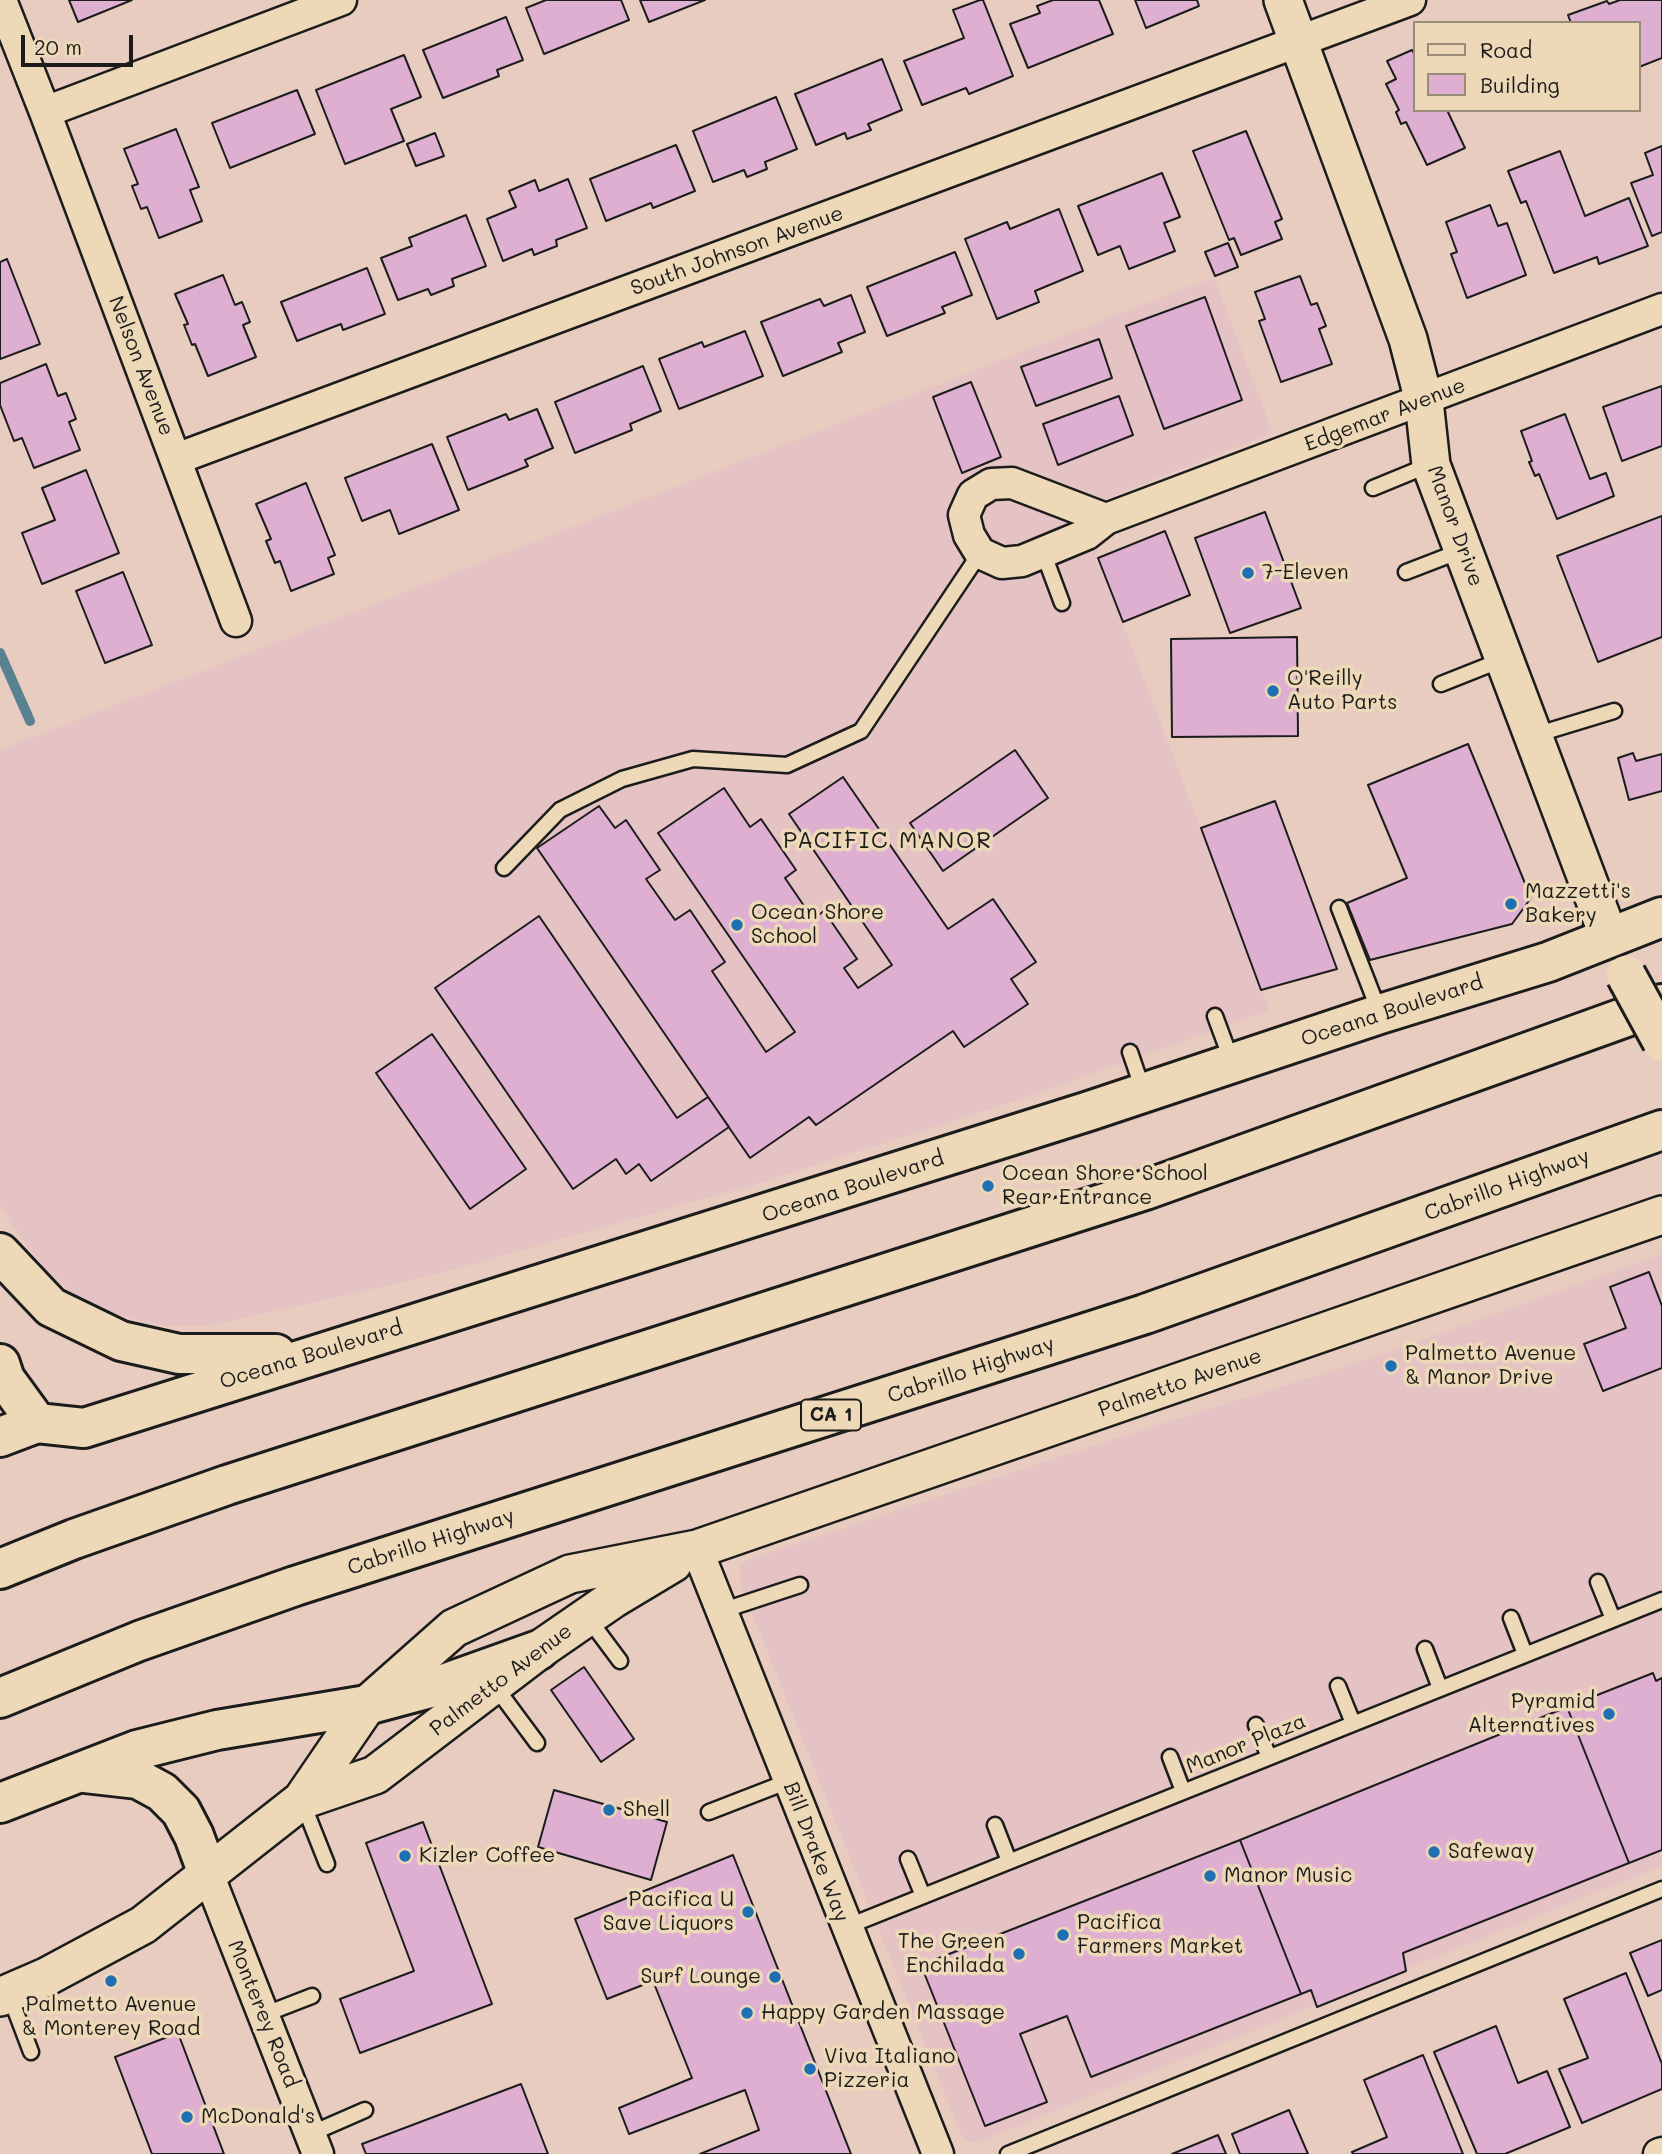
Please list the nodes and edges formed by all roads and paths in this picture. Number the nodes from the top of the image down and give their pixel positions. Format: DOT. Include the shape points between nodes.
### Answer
graph roads {
  1 [pos="1,0"];
  2 [pos="341,0"];
  3 [pos="1283,0"];
  4 [pos="1410,0"];
  5 [pos="1299,43"];
  6 [pos="46,112"];
  7 [pos="1662,309"];
  8 [pos="1424,401"];
  9 [pos="176,459"];
  10 [pos="1431,465"];
  11 [pos="1373,488"];
  12 [pos="1107,519"];
  13 [pos="1463,550"];
  14 [pos="1044,552"];
  15 [pos="980,553"];
  16 [pos="1406,572"];
  17 [pos="1062,603"];
  18 [pos="236,621"];
  19 [pos="1504,659"];
  20 [pos="1441,684"];
  21 [pos="1614,711"];
  22 [pos="1533,735"];
  23 [pos="504,867"];
  24 [pos="1339,908"];
  25 [pos="1662,917"];
  26 [pos="1609,937"];
  27 [pos="1662,1004"];
  28 [pos="1380,1014"];
  29 [pos="1215,1016"];
  30 [pos="1662,1041"];
  31 [pos="1130,1052"];
  32 [pos="1232,1063"];
  33 [pos="1144,1093"];
  34 [pos="1662,1130"];
  35 [pos="1662,1215"];
  36 [pos="0,1253"];
  37 [pos="313,1354"];
  38 [pos="0,1364"];
  39 [pos="37,1423"];
  40 [pos="0,1437"];
  41 [pos="697,1549"];
  42 [pos="0,1569"];
  43 [pos="1598,1582"];
  44 [pos="800,1585"];
  45 [pos="1662,1600"];
  46 [pos="721,1611"];
  47 [pos="587,1617"];
  48 [pos="1511,1618"];
  49 [pos="1613,1619"];
  50 [pos="1425,1649"];
  51 [pos="539,1650"];
  52 [pos="1525,1654"];
  53 [pos="620,1661"];
  54 [pos="494,1684"];
  55 [pos="1338,1686"];
  56 [pos="1440,1688"];
  57 [pos="0,1698"];
  58 [pos="367,1705"];
  59 [pos="1353,1723"];
  60 [pos="1256,1725"];
  61 [pos="537,1743"];
  62 [pos="1170,1757"];
  63 [pos="1269,1757"];
  64 [pos="76,1772"];
  65 [pos="789,1781"];
  66 [pos="1183,1791"];
  67 [pos="302,1800"];
  68 [pos="0,1802"];
  69 [pos="709,1812"];
  70 [pos="995,1825"];
  71 [pos="908,1859"];
  72 [pos="1009,1861"];
  73 [pos="327,1864"];
  74 [pos="208,1874"];
  75 [pos="1662,1889"];
  76 [pos="923,1896"];
  77 [pos="846,1927"];
  78 [pos="4,1996"];
  79 [pos="312,1996"];
  80 [pos="264,2015"];
  81 [pos="31,2052"];
  82 [pos="365,2109"];
  83 [pos="314,2144"];
  84 [pos="938,2154"];
  85 [pos="1008,2154"];
  1 -- 6 [label="street, Nelson Avenue"];
  2 -- 6 [label="street"];
  3 -- 5 [label="street, Manor Drive"];
  4 -- 5 [label="street, South Johnson Avenue"];
  5 -- 8 [label="street, Manor Drive" via="1408,338"];
  5 -- 9 [label="street, South Johnson Avenue"];
  6 -- 9 [label="street, Nelson Avenue"];
  7 -- 8 [label="street, Edgemar Avenue"];
  8 -- 10 [label="street, Manor Drive"];
  8 -- 12 [label="street, Edgemar Avenue"];
  9 -- 18 [label="street, Nelson Avenue"];
  10 -- 11 [label="lane"];
  10 -- 13 [label="street, Manor Drive"];
  12 -- 14 [label="street, Edgemar Avenue" via="1087,534"];
  12 -- 15 [label="street" via="1012,483 991,484 973,495 964,515 969,536"];
  13 -- 16 [label="lane"];
  13 -- 19 [label="street, Manor Drive"];
  14 -- 15 [label="street, Edgemar Avenue" via="1002,563"];
  14 -- 17 [label="lane"];
  15 -- 23 [label="lane" via="861,731 787,765 694,759 622,779 560,810"];
  19 -- 20 [label="lane"];
  19 -- 22 [label="street, Manor Drive"];
  21 -- 22 [label="lane"];
  22 -- 26 [label="street, Manor Drive"];
  24 -- 28 [label="lane"];
  25 -- 26 [label="main road, Oceana Boulevard"];
  26 -- 28 [label="main road, Oceana Boulevard" via="1548,962"];
  26 -- 30 [label="main road, Manor Drive, bridge"];
  27 -- 42 [label="main road" via="1145,1190 227,1485"];
  28 -- 32 [label="main road, Oceana Boulevard"];
  29 -- 32 [label="lane"];
  31 -- 33 [label="lane"];
  32 -- 33 [label="main road, Oceana Boulevard"];
  33 -- 37 [label="main road, Oceana Boulevard"];
  34 -- 57 [label="main road, Cabrillo Highway / CA 1" via="1145,1314 295,1586"];
  35 -- 41 [label="street, Palmetto Avenue"];
  36 -- 37 [label="main road" via="51,1307 121,1341 179,1354"];
  37 -- 39 [label="main road, Oceana Boulevard" via="84,1428"];
  38 -- 39 [label="main road" via="5,1379"];
  39 -- 40 [label="main road"];
  41 -- 46 [label="street, Bill Drake Way"];
  41 -- 47 [label="street, Palmetto Avenue"];
  41 -- 58 [label="street, Palmetto Avenue" via="569,1574 454,1628"];
  43 -- 49 [label="lane"];
  44 -- 46 [label="lane"];
  45 -- 49 [label="lane, Manor Plaza"];
  46 -- 65 [label="street, Bill Drake Way"];
  47 -- 51 [label="street, Palmetto Avenue"];
  47 -- 53 [label="lane"];
  48 -- 52 [label="lane"];
  49 -- 52 [label="lane, Manor Plaza"];
  50 -- 56 [label="lane"];
  51 -- 54 [label="street, Palmetto Avenue"];
  51 -- 58 [label="main road" via="438,1686"];
  52 -- 56 [label="lane, Manor Plaza"];
  54 -- 61 [label="lane"];
  54 -- 67 [label="street, Palmetto Avenue" via="375,1775"];
  55 -- 59 [label="lane"];
  56 -- 59 [label="lane, Manor Plaza"];
  58 -- 64 [label="main road" via="217,1730 137,1750"];
  58 -- 67 [label="street, Palmetto Avenue"];
  59 -- 63 [label="lane, Manor Plaza"];
  60 -- 63 [label="lane"];
  62 -- 66 [label="lane"];
  63 -- 66 [label="lane, Manor Plaza"];
  64 -- 68 [label="main road"];
  64 -- 74 [label="main road" via="138,1779 162,1792 181,1811"];
  65 -- 69 [label="lane"];
  65 -- 77 [label="street, Bill Drake Way"];
  66 -- 72 [label="lane, Manor Plaza"];
  67 -- 73 [label="lane"];
  67 -- 74 [label="street, Palmetto Avenue"];
  70 -- 72 [label="lane"];
  71 -- 76 [label="lane"];
  72 -- 76 [label="lane, Manor Plaza"];
  74 -- 78 [label="street, Palmetto Avenue" via="143,1925"];
  74 -- 80 [label="street, Monterey Road"];
  75 -- 85 [label="lane"];
  76 -- 77 [label="lane, Manor Plaza"];
  77 -- 84 [label="street, Bill Drake Way"];
  78 -- 81 [label="lane"];
  79 -- 80 [label="lane"];
  80 -- 83 [label="street, Monterey Road"];
  82 -- 83 [label="lane"];
}
